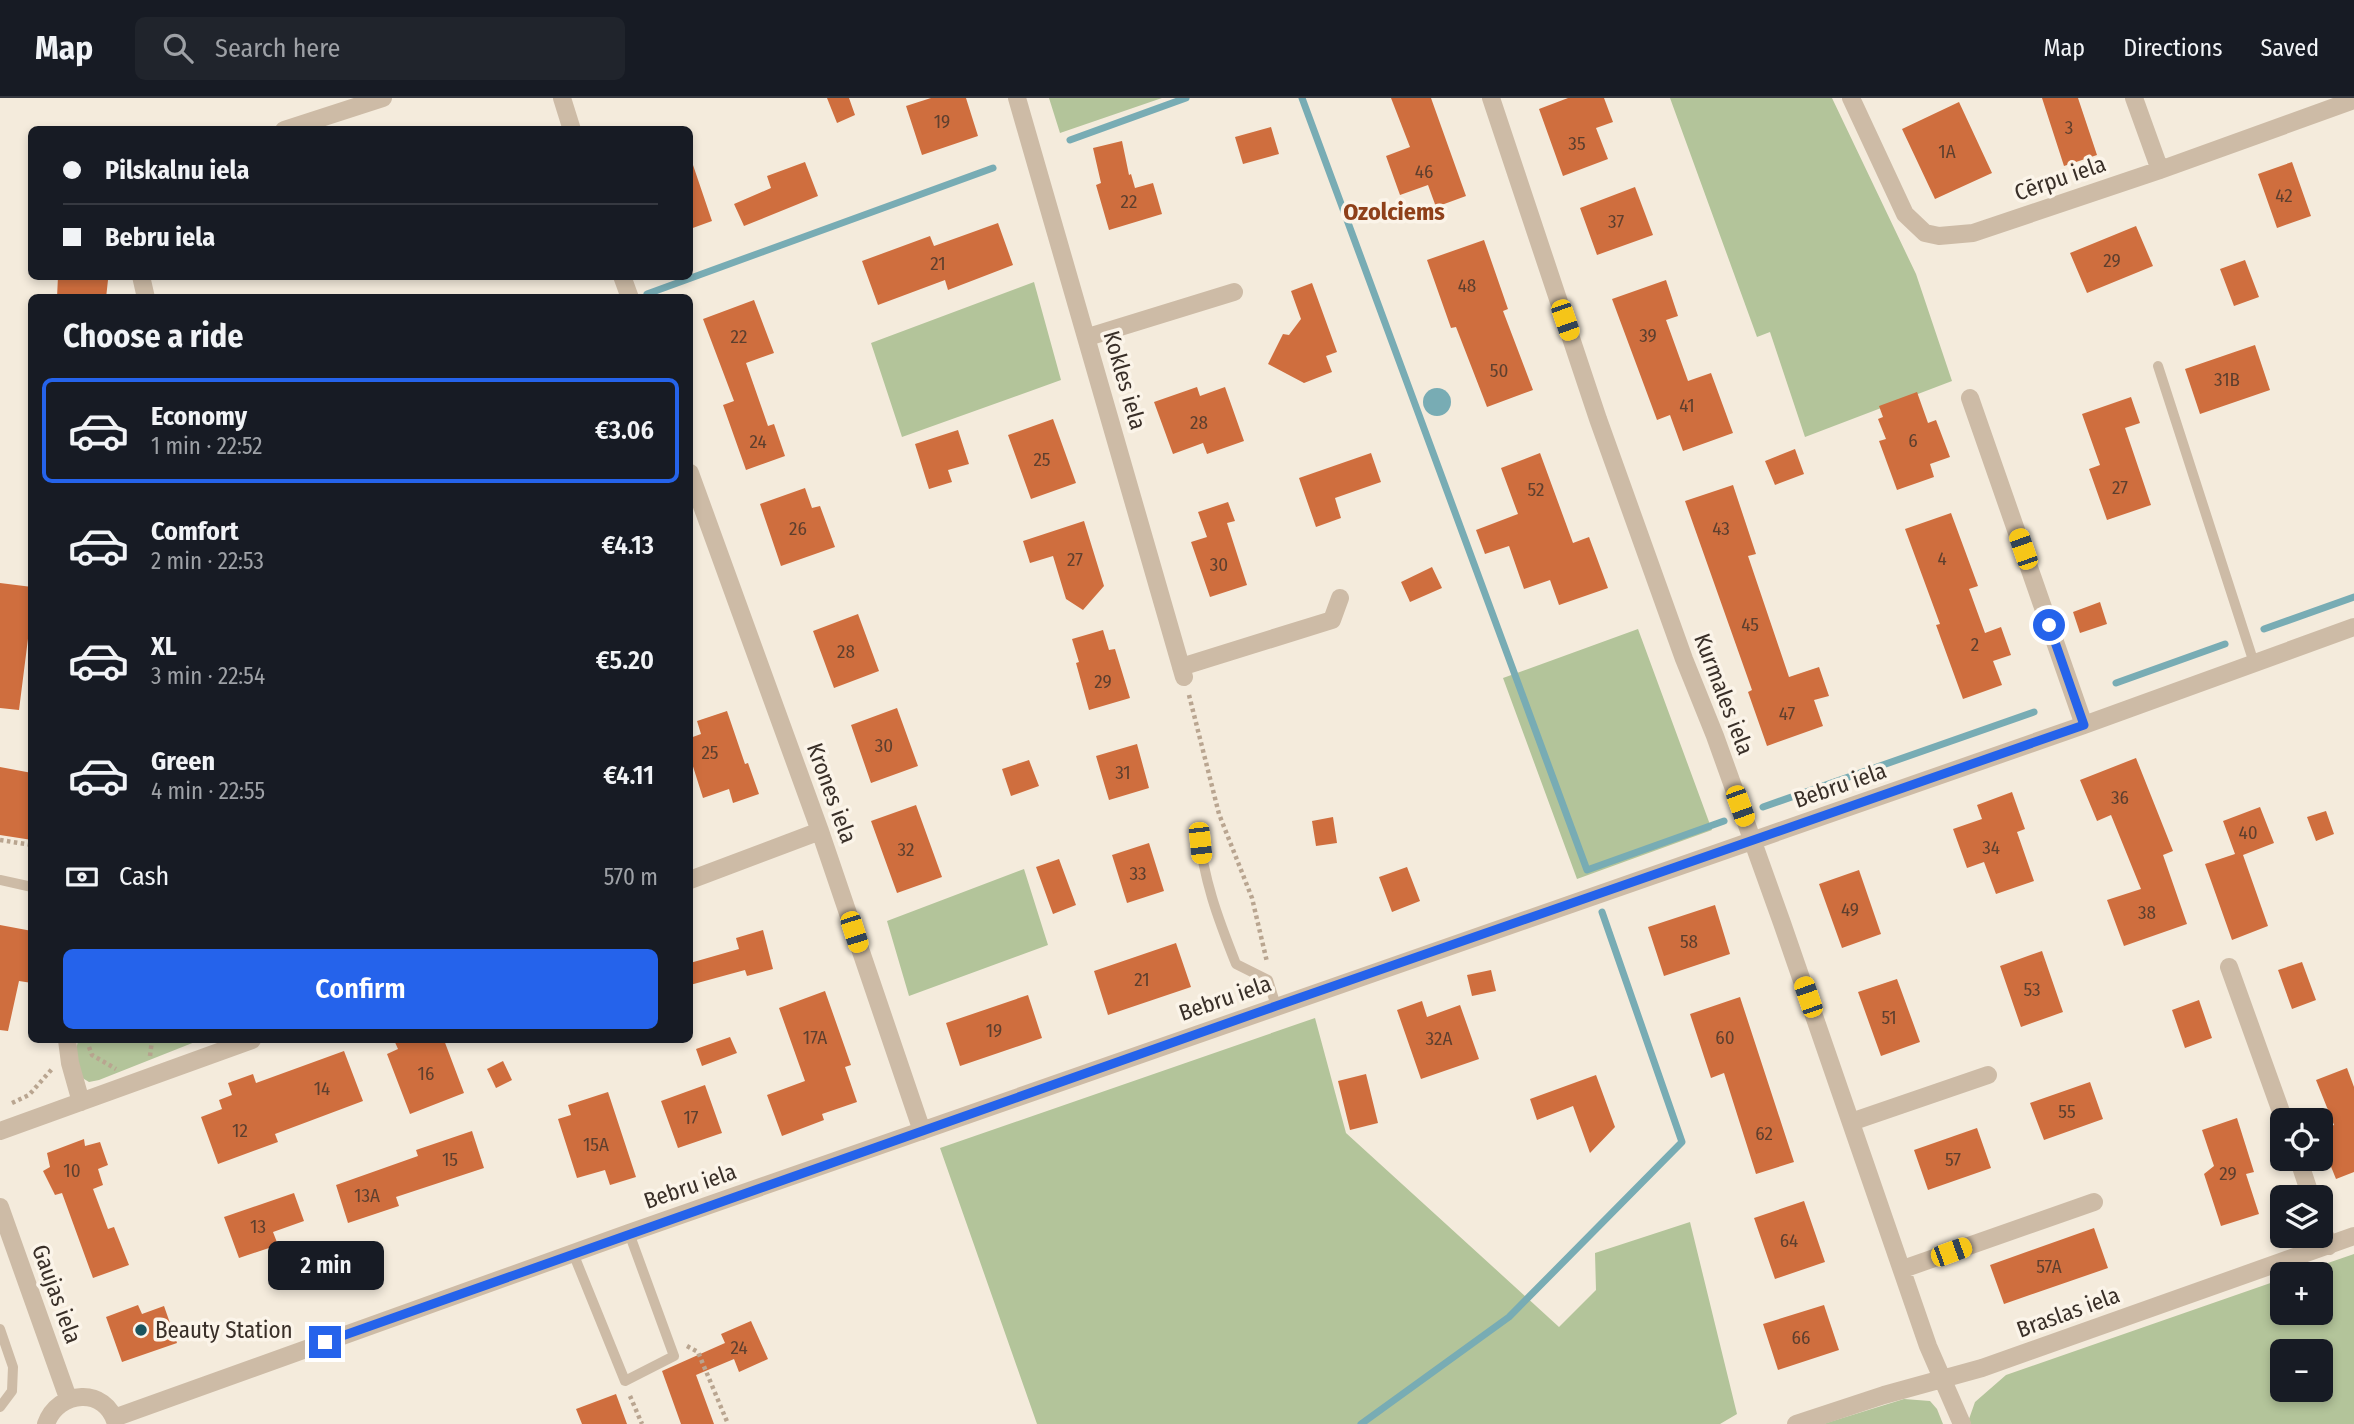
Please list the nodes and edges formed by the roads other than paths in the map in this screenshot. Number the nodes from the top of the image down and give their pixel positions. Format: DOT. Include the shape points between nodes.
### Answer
graph roads {
  1 [pos="383,98"];
  2 [pos="562,98"];
  3 [pos="1017,98"];
  4 [pos="1490,98"];
  5 [pos="1851,98"];
  6 [pos="2134,98"];
  7 [pos="2354,100"];
  8 [pos="296,126"];
  9 [pos="571,126"];
  10 [pos="2160,170"];
  11 [pos="1234,292"];
  12 [pos="1088,337"];
  13 [pos="2158,366"];
  14 [pos="1970,398"];
  15 [pos="693,497"];
  16 [pos="1340,598"];
  17 [pos="2354,627"];
  18 [pos="2254,663"];
  19 [pos="2084,725"];
  20 [pos="1198,829"];
  21 [pos="820,831"];
  22 [pos="1753,841"];
  23 [pos="693,879"];
  24 [pos="0,880"];
  25 [pos="28,886"];
  26 [pos="2229,967"];
  27 [pos="1276,1006"];
  28 [pos="67,1043"];
  29 [pos="245,1043"];
  30 [pos="1989,1075"];
  31 [pos="81,1102"];
  32 [pos="2280,1108"];
  33 [pos="1851,1122"];
  34 [pos="0,1131"];
  35 [pos="922,1131"];
  36 [pos="2094,1202"];
  37 [pos="0,1207"];
  38 [pos="629,1233"];
  39 [pos="2354,1236"];
  40 [pos="2333,1244"];
  41 [pos="2321,1248"];
  42 [pos="573,1253"];
  43 [pos="1903,1269"];
  44 [pos="0,1329"];
  45 [pos="1943,1379"];
  46 [pos="68,1398"];
  47 [pos="0,1407"];
  48 [pos="115,1421"];
  49 [pos="46,1424"];
  50 [pos="1796,1424"];
  51 [pos="1962,1424"];
  1 -- 8 [label="street"];
  2 -- 9 [label="street"];
  3 -- 12 [label="street, Kokles iela"];
  4 -- 22 [label="street, Kurmales iela" via="1603,432"];
  5 -- 10 [label="street, Cērpu iela" via="1905,214 1925,233 1973,233"];
  6 -- 10 [label="street"];
  7 -- 10 [label="street, Cērpu iela"];
  11 -- 12 [label="street"];
  12 -- 16 [label="street, Kokles iela" via="1183,672 1332,620"];
  13 -- 18 [label="lane"];
  14 -- 19 [label="street"];
  15 -- 21 [label="street, Krones iela"];
  17 -- 18 [label="street, Bebru iela"];
  18 -- 19 [label="street, Bebru iela"];
  19 -- 22 [label="street, Bebru iela"];
  20 -- 27 [label="lane" via="1210,899 1236,964 1268,980"];
  21 -- 23 [label="street"];
  21 -- 35 [label="street, Krones iela"];
  22 -- 27 [label="street, Bebru iela"];
  22 -- 33 [label="street, Kurmales iela"];
  24 -- 25 [label="lane"];
  26 -- 32 [label="street"];
  27 -- 35 [label="street, Bebru iela"];
  28 -- 31 [label="street"];
  29 -- 31 [label="street"];
  30 -- 33 [label="street"];
  31 -- 34 [label="street"];
  33 -- 43 [label="street, Kurmales iela"];
  35 -- 38 [label="street, Bebru iela"];
  36 -- 43 [label="street"];
  37 -- 46 [label="street, Gaujas iela"];
  38 -- 42 [label="street, Bebru iela"];
  38 -- 42 [label="lane" via="674,1356 625,1381"];
  39 -- 40 [label="street, Braslas iela"];
  41 -- 45 [label="street, Braslas iela"];
  42 -- 48 [label="street, Bebru iela"];
  43 -- 45 [label="street, Kurmales iela"];
  44 -- 47 [label="lane" via="13,1367 12,1391"];
  45 -- 50 [label="street, Braslas iela"];
  45 -- 51 [label="street, Kurmales iela"];
  46 -- 48 [label="street" via="95,1399"];
  46 -- 49 [label="street" via="54,1409"];
}
